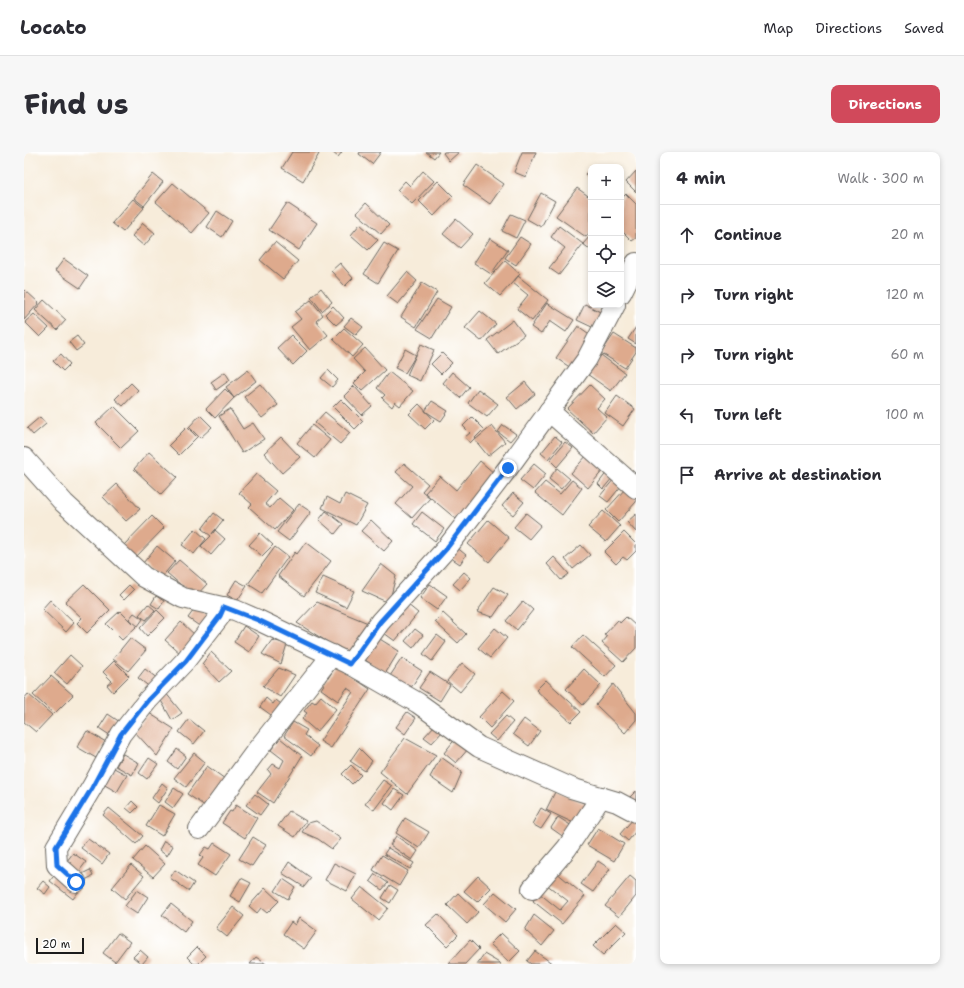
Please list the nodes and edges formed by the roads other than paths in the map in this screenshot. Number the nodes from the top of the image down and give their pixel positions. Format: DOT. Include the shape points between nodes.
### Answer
graph roads {
  1 [pos="636,263"];
  2 [pos="624,287"];
  3 [pos="613,308"];
  4 [pos="550,411"];
  5 [pos="24,458"];
  6 [pos="636,488"];
  7 [pos="224,607"];
  8 [pos="332,655"];
  9 [pos="350,664"];
  10 [pos="601,797"];
  11 [pos="636,812"];
  12 [pos="199,829"];
  13 [pos="76,882"];
  14 [pos="532,889"];
  1 -- 2 [label="street"];
  3 -- 4 [label="street" via="587,359"];
  4 -- 6 [label="street"];
  4 -- 9 [label="street" via="464,528 380,622"];
  5 -- 7 [label="street" via="64,503 144,576 183,598"];
  7 -- 8 [label="street"];
  7 -- 13 [label="street" via="186,661 148,700 121,734 56,847 57,865"];
  8 -- 9 [label="street"];
  8 -- 12 [label="street"];
  9 -- 10 [label="street" via="418,702 479,747 571,788"];
  10 -- 11 [label="street"];
  10 -- 14 [label="street" via="568,848"];
}
